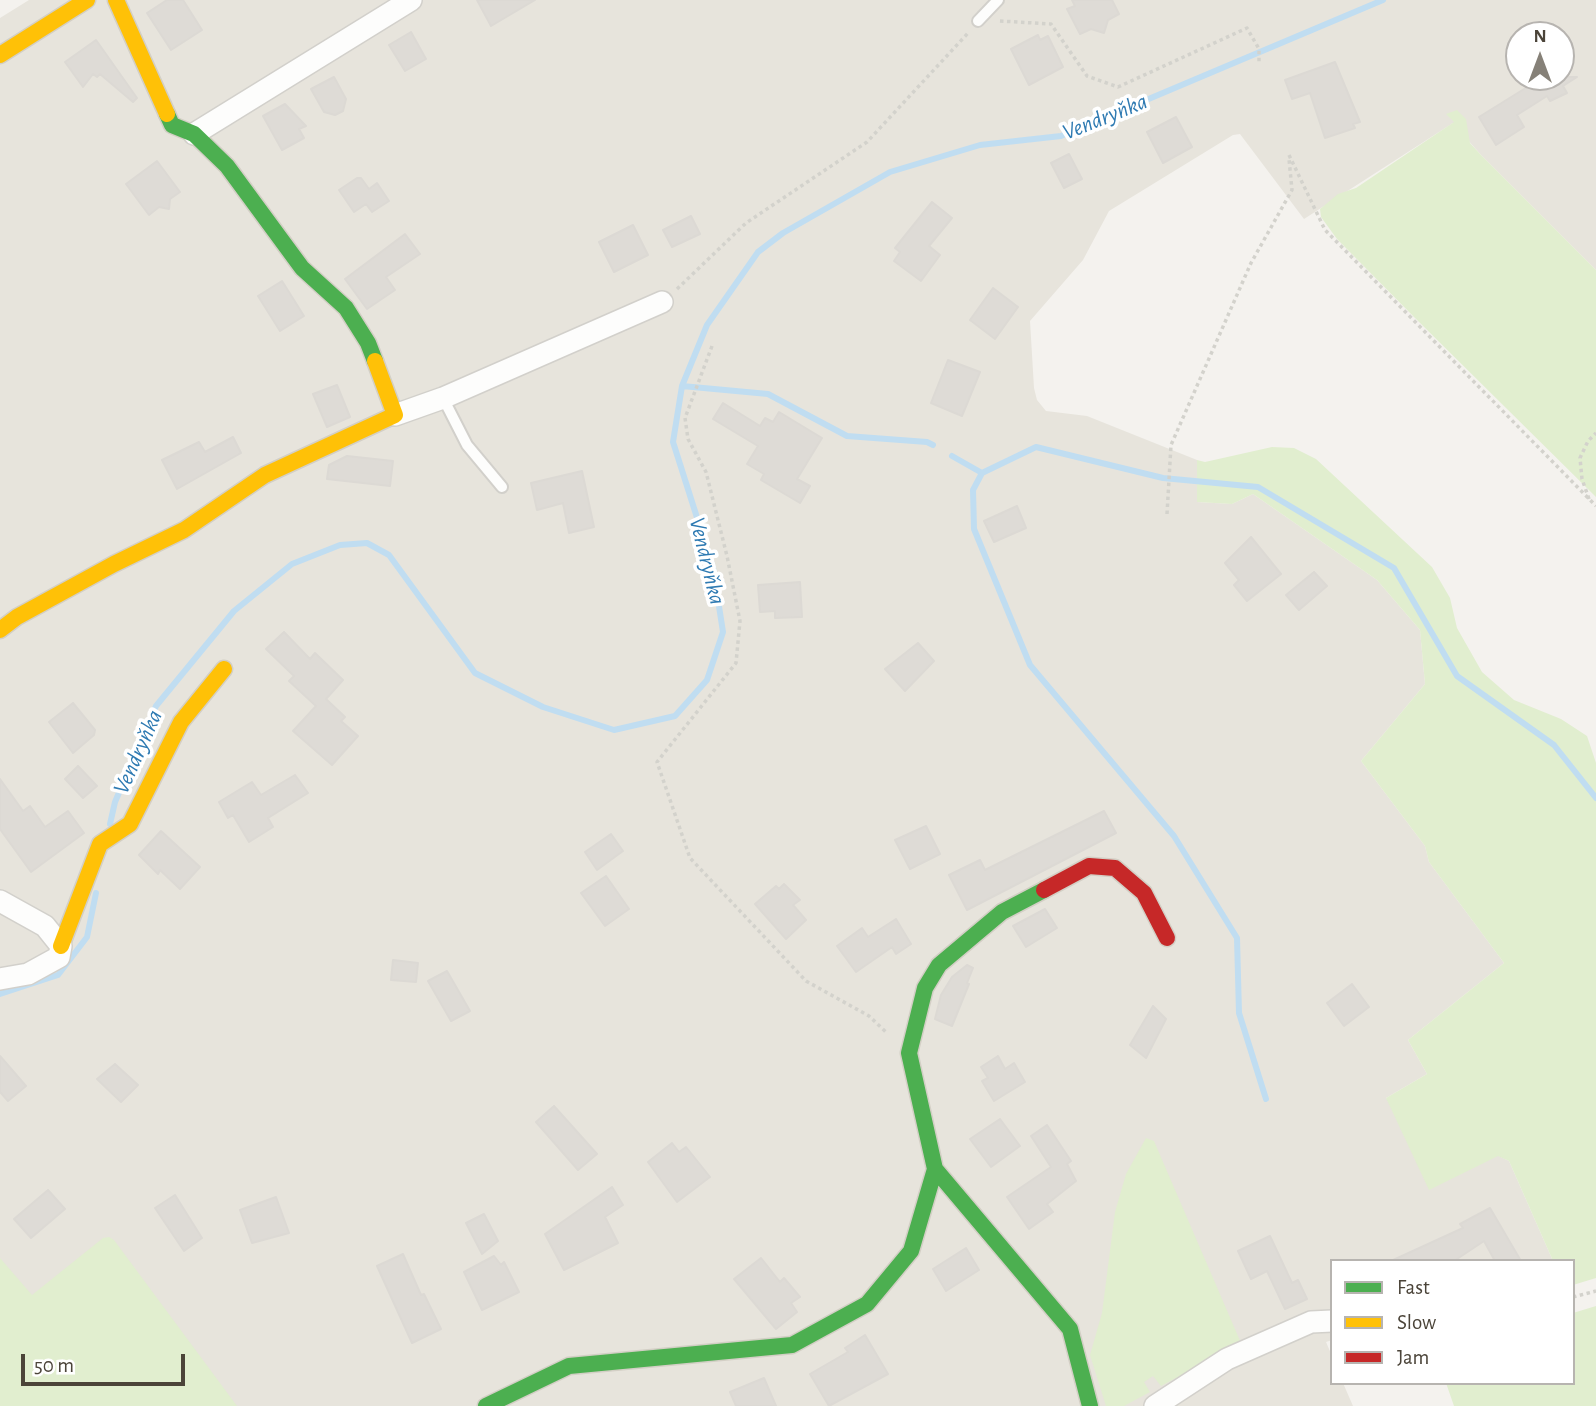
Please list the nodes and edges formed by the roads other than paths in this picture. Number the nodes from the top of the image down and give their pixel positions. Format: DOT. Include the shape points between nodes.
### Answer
graph roads {
  1 [pos="87,0"];
  2 [pos="116,0"];
  3 [pos="411,0"];
  4 [pos="998,0"];
  5 [pos="978,21"];
  6 [pos="0,55"];
  7 [pos="194,134"];
  8 [pos="662,302"];
  9 [pos="443,398"];
  10 [pos="396,415"];
  11 [pos="502,487"];
  12 [pos="0,630"];
  13 [pos="225,669"];
  14 [pos="0,901"];
  15 [pos="1167,938"];
  16 [pos="61,946"];
  17 [pos="0,979"];
  18 [pos="935,1169"];
  19 [pos="1330,1321"];
  20 [pos="486,1406"];
  21 [pos="1090,1406"];
  22 [pos="1155,1406"];
  1 -- 6 [label="street"];
  2 -- 7 [label="street" via="172,125"];
  3 -- 7 [label="street"];
  4 -- 5 [label="lane"];
  7 -- 10 [label="street" via="256,200 302,268 346,308 368,343"];
  8 -- 9 [label="street"];
  9 -- 10 [label="street"];
  9 -- 11 [label="lane" via="467,445"];
  10 -- 12 [label="street" via="265,475 184,530 114,564"];
  13 -- 16 [label="street" via="181,722 130,824 100,844"];
  14 -- 16 [label="street" via="44,926"];
  15 -- 18 [label="street" via="1144,893 1130,878 1115,868 1089,866 1023,898 939,965 925,988 909,1053"];
  16 -- 17 [label="street" via="60,957 28,974"];
  18 -- 20 [label="street" via="911,1251 867,1304 792,1345 569,1366"];
  18 -- 21 [label="street" via="1070,1329"];
  19 -- 22 [label="street" via="1311,1322 1227,1359"];
}
